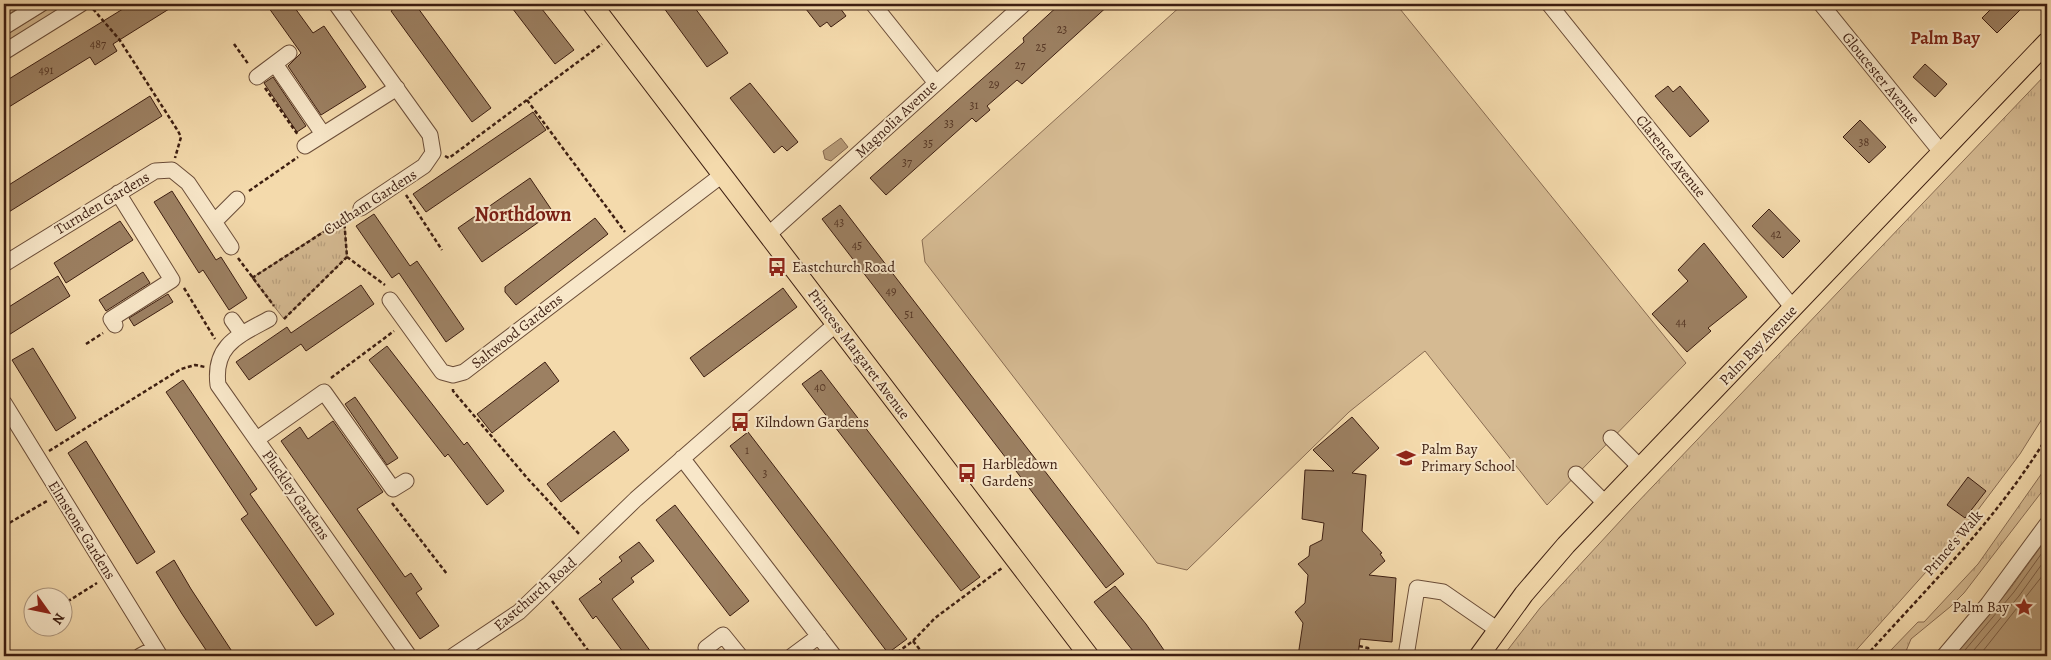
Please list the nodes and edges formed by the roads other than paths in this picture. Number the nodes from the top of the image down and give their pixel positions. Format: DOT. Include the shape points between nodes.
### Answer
graph roads {
  1 [pos="41,4"];
  2 [pos="81,4"];
  3 [pos="336,4"];
  4 [pos="592,4"];
  5 [pos="873,4"];
  6 [pos="1024,4"];
  7 [pos="1549,4"];
  8 [pos="1821,4"];
  9 [pos="4,27"];
  10 [pos="2047,42"];
  11 [pos="4,52"];
  12 [pos="289,53"];
  13 [pos="275,64"];
  14 [pos="257,77"];
  15 [pos="936,83"];
  16 [pos="397,88"];
  17 [pos="323,134"];
  18 [pos="305,146"];
  19 [pos="1941,152"];
  20 [pos="722,175"];
  21 [pos="118,193"];
  22 [pos="237,199"];
  23 [pos="361,208"];
  24 [pos="215,221"];
  25 [pos="768,235"];
  26 [pos="231,247"];
  27 [pos="4,264"];
  28 [pos="390,300"];
  29 [pos="1793,308"];
  30 [pos="277,319"];
  31 [pos="232,320"];
  32 [pos="836,324"];
  33 [pos="115,325"];
  34 [pos="242,334"];
  35 [pos="4,403"];
  36 [pos="1611,438"];
  37 [pos="257,439"];
  38 [pos="682,458"];
  39 [pos="1640,467"];
  40 [pos="1576,474"];
  41 [pos="400,485"];
  42 [pos="1606,504"];
  43 [pos="2047,524"];
  44 [pos="1498,630"];
  45 [pos="819,636"];
  46 [pos="706,648"];
  47 [pos="157,652"];
  48 [pos="140,656"];
  49 [pos="409,656"];
  50 [pos="453,656"];
  51 [pos="740,656"];
  52 [pos="792,656"];
  53 [pos="834,656"];
  54 [pos="1089,656"];
  55 [pos="1406,656"];
  56 [pos="1479,656"];
  57 [pos="1944,656"];
  1 -- 9 [label="street"];
  2 -- 11 [label="street"];
  3 -- 16 [label="street"];
  4 -- 20 [label="main road, Princess Margaret Avenue"];
  5 -- 15 [label="street"];
  6 -- 15 [label="street, Magnolia Avenue"];
  7 -- 29 [label="street, Clarence Avenue"];
  8 -- 19 [label="street, Gloucester Avenue"];
  10 -- 19 [label="main road, Palm Bay Avenue"];
  12 -- 13 [label="street"];
  13 -- 14 [label="street"];
  13 -- 17 [label="street"];
  15 -- 25 [label="street, Magnolia Avenue"];
  16 -- 17 [label="street"];
  16 -- 23 [label="street, Cudham Gardens" via="430,136 433,153 424,166"];
  17 -- 18 [label="street"];
  19 -- 29 [label="main road, Palm Bay Avenue"];
  20 -- 25 [label="main road, Princess Margaret Avenue"];
  20 -- 28 [label="street, Saltwood Gardens" via="464,372 453,375 442,372"];
  21 -- 24 [label="street, Turnden Gardens" via="155,171 172,170 188,182"];
  21 -- 27 [label="street, Turnden Gardens"];
  21 -- 33 [label="street" via="172,280 111,318"];
  22 -- 24 [label="street"];
  24 -- 26 [label="street"];
  25 -- 32 [label="main road, Princess Margaret Avenue"];
  29 -- 39 [label="main road, Palm Bay Avenue"];
  30 -- 34 [label="street"];
  31 -- 34 [label="street"];
  32 -- 38 [label="street, Eastchurch Road"];
  32 -- 54 [label="main road, Princess Margaret Avenue"];
  34 -- 37 [label="street, Pluckley Gardens" via="223,351 216,369 218,385"];
  35 -- 47 [label="street, Elmstone Gardens"];
  36 -- 39 [label="street"];
  37 -- 41 [label="street" via="324,392"];
  37 -- 49 [label="street, Pluckley Gardens"];
  38 -- 45 [label="street"];
  38 -- 50 [label="street, Eastchurch Road" via="543,590 498,628"];
  39 -- 42 [label="main road, Palm Bay Avenue"];
  40 -- 42 [label="street"];
  42 -- 44 [label="main road, Palm Bay Avenue" via="1530,587"];
  43 -- 57 [label="street" via="1988,604"];
  44 -- 55 [label="street" via="1443,592 1417,588"];
  44 -- 56 [label="main road, Palm Bay Avenue"];
  45 -- 52 [label="street"];
  45 -- 53 [label="street"];
  46 -- 51 [label="street" via="723,635"];
  47 -- 48 [label="street"];
}
